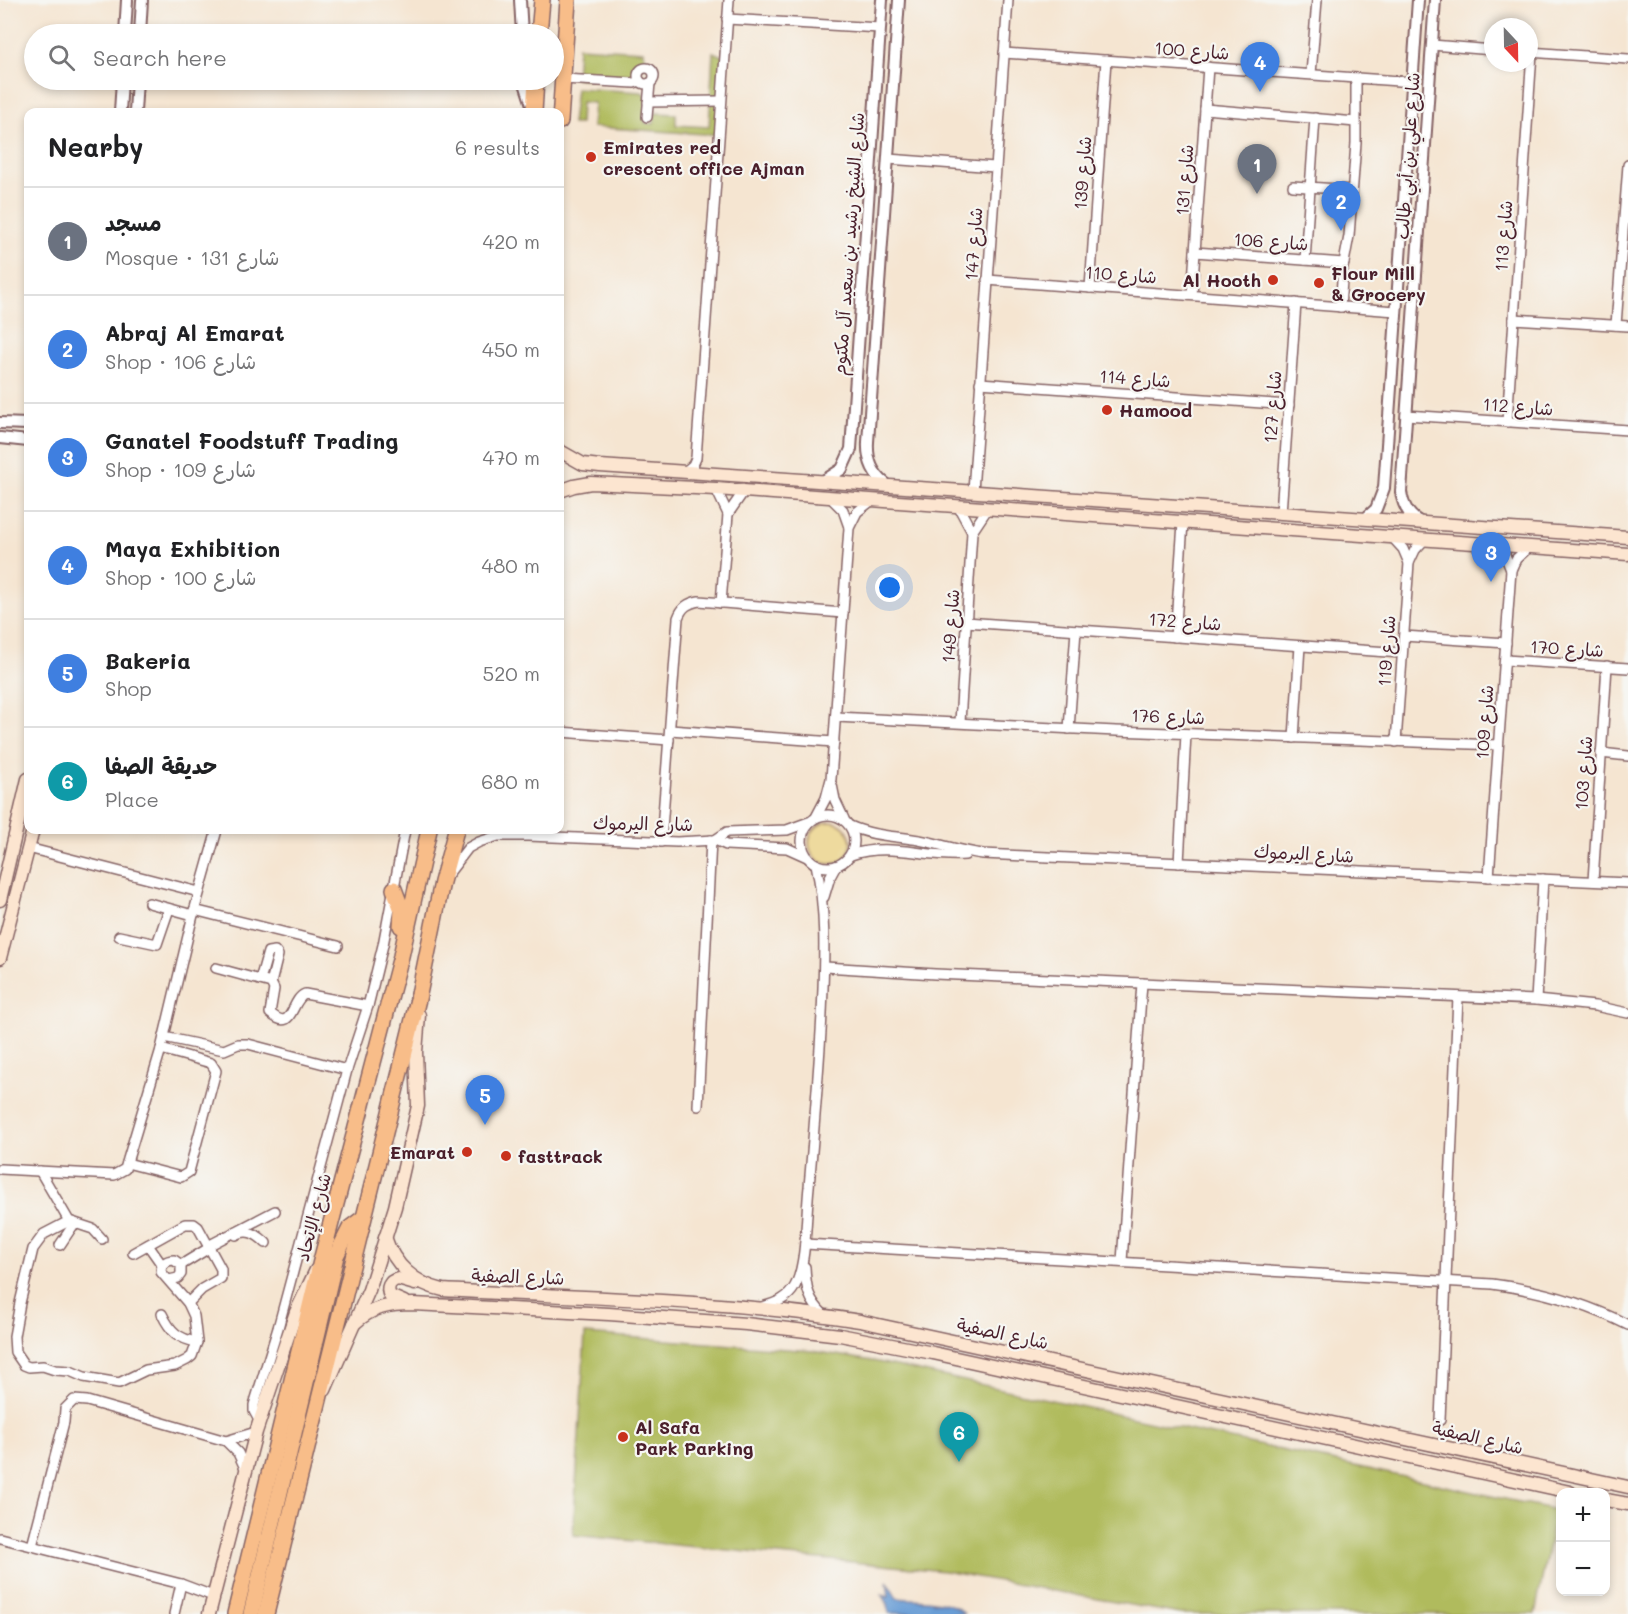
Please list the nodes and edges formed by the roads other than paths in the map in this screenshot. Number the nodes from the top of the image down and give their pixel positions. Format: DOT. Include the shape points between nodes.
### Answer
graph roads {
  1 [pos="127,0"];
  2 [pos="142,0"];
  3 [pos="520,0"];
  4 [pos="542,0"];
  5 [pos="568,0"];
  6 [pos="729,0"];
  7 [pos="882,0"];
  8 [pos="899,0"];
  9 [pos="1008,0"];
  10 [pos="1317,0"];
  11 [pos="1418,0"];
  12 [pos="1435,0"];
  13 [pos="728,19"];
  14 [pos="126,24"];
  15 [pos="141,24"];
  16 [pos="521,24"];
  17 [pos="540,24"];
  18 [pos="880,28"];
  19 [pos="1432,45"];
  20 [pos="1484,49"];
  21 [pos="1004,53"];
  22 [pos="1538,53"];
  23 [pos="1628,59"];
  24 [pos="1106,60"];
  25 [pos="564,63"];
  26 [pos="1208,67"];
  27 [pos="1530,72"];
  28 [pos="1311,74"];
  29 [pos="1356,78"];
  30 [pos="564,79"];
  31 [pos="640,81"];
  32 [pos="1413,82"];
  33 [pos="650,83"];
  34 [pos="121,90"];
  35 [pos="136,90"];
  36 [pos="527,90"];
  37 [pos="535,90"];
  38 [pos="562,90"];
  39 [pos="648,102"];
  40 [pos="721,102"];
  41 [pos="120,108"];
  42 [pos="135,108"];
  43 [pos="533,108"];
  44 [pos="534,108"];
  45 [pos="561,108"];
  46 [pos="1205,110"];
  47 [pos="647,117"];
  48 [pos="1315,118"];
  49 [pos="1356,122"];
  50 [pos="888,159"];
  51 [pos="1628,165"];
  52 [pos="995,167"];
  53 [pos="1406,175"];
  54 [pos="1423,177"];
  55 [pos="1293,186"];
  56 [pos="1310,187"];
  57 [pos="1352,190"];
  58 [pos="1404,203"];
  59 [pos="1420,204"];
  60 [pos="1195,252"];
  61 [pos="1305,260"];
  62 [pos="1344,263"];
  63 [pos="987,280"];
  64 [pos="1090,288"];
  65 [pos="1192,296"];
  66 [pos="1296,303"];
  67 [pos="1340,307"];
  68 [pos="1396,311"];
  69 [pos="1514,319"];
  70 [pos="1616,325"];
  71 [pos="1628,326"];
  72 [pos="980,383"];
  73 [pos="1289,405"];
  74 [pos="1406,415"];
  75 [pos="1507,422"];
  76 [pos="0,423"];
  77 [pos="24,424"];
  78 [pos="852,429"];
  79 [pos="1628,430"];
  80 [pos="868,432"];
  81 [pos="0,438"];
  82 [pos="24,441"];
  83 [pos="1386,448"];
  84 [pos="1403,450"];
  85 [pos="564,454"];
  86 [pos="696,458"];
  87 [pos="564,462"];
  88 [pos="584,464"];
  89 [pos="686,471"];
  90 [pos="705,472"];
  91 [pos="825,480"];
  92 [pos="886,484"];
  93 [pos="564,485"];
  94 [pos="574,486"];
  95 [pos="716,489"];
  96 [pos="564,490"];
  97 [pos="744,491"];
  98 [pos="973,491"];
  99 [pos="989,492"];
  100 [pos="830,497"];
  101 [pos="871,501"];
  102 [pos="958,506"];
  103 [pos="987,508"];
  104 [pos="1254,511"];
  105 [pos="1281,513"];
  106 [pos="728,514"];
  107 [pos="1366,518"];
  108 [pos="1420,522"];
  109 [pos="1183,523"];
  110 [pos="1252,527"];
  111 [pos="849,528"];
  112 [pos="1509,528"];
  113 [pos="972,532"];
  114 [pos="1392,537"];
  115 [pos="1628,537"];
  116 [pos="1425,539"];
  117 [pos="1501,545"];
  118 [pos="1529,547"];
  119 [pos="1628,554"];
  120 [pos="1409,563"];
  121 [pos="1511,570"];
  122 [pos="721,603"];
  123 [pos="843,613"];
  124 [pos="966,622"];
  125 [pos="1076,630"];
  126 [pos="1404,636"];
  127 [pos="1175,637"];
  128 [pos="1506,643"];
  129 [pos="1300,646"];
  130 [pos="1402,653"];
  131 [pos="1504,660"];
  132 [pos="1607,666"];
  133 [pos="1628,668"];
  134 [pos="836,717"];
  135 [pos="960,722"];
  136 [pos="1069,729"];
  137 [pos="564,732"];
  138 [pos="1186,734"];
  139 [pos="670,735"];
  140 [pos="1294,738"];
  141 [pos="834,742"];
  142 [pos="1396,742"];
  143 [pos="1498,745"];
  144 [pos="1601,753"];
  145 [pos="1628,756"];
  146 [pos="831,779"];
  147 [pos="24,795"];
  148 [pos="813,820"];
  149 [pos="847,822"];
  150 [pos="32,834"];
  151 [pos="216,834"];
  152 [pos="404,834"];
  153 [pos="428,834"];
  154 [pos="455,834"];
  155 [pos="492,834"];
  156 [pos="525,834"];
  157 [pos="528,836"];
  158 [pos="498,837"];
  159 [pos="713,840"];
  160 [pos="661,842"];
  161 [pos="28,848"];
  162 [pos="983,854"];
  163 [pos="851,855"];
  164 [pos="807,857"];
  165 [pos="1179,863"];
  166 [pos="816,864"];
  167 [pos="836,866"];
  168 [pos="1489,877"];
  169 [pos="1543,879"];
  170 [pos="1593,881"];
  171 [pos="442,882"];
  172 [pos="2,883"];
  173 [pos="1627,884"];
  174 [pos="394,889"];
  175 [pos="199,892"];
  176 [pos="0,900"];
  177 [pos="822,902"];
  178 [pos="149,903"];
  179 [pos="169,909"];
  180 [pos="194,913"];
  181 [pos="119,936"];
  182 [pos="338,946"];
  183 [pos="401,956"];
  184 [pos="0,958"];
  185 [pos="825,967"];
  186 [pos="216,968"];
  187 [pos="260,980"];
  188 [pos="270,983"];
  189 [pos="1142,983"];
  190 [pos="1458,997"];
  191 [pos="418,999"];
  192 [pos="1536,1000"];
  193 [pos="368,1006"];
  194 [pos="1628,1013"];
  195 [pos="164,1037"];
  196 [pos="161,1048"];
  197 [pos="347,1070"];
  198 [pos="698,1106"];
  199 [pos="127,1163"];
  200 [pos="0,1169"];
  201 [pos="40,1171"];
  202 [pos="275,1211"];
  203 [pos="362,1219"];
  204 [pos="72,1223"];
  205 [pos="244,1229"];
  206 [pos="385,1237"];
  207 [pos="102,1239"];
  208 [pos="267,1243"];
  209 [pos="60,1245"];
  210 [pos="148,1245"];
  211 [pos="209,1248"];
  212 [pos="804,1248"];
  213 [pos="133,1253"];
  214 [pos="321,1261"];
  215 [pos="1122,1262"];
  216 [pos="162,1265"];
  217 [pos="181,1265"];
  218 [pos="169,1280"];
  219 [pos="1445,1280"];
  220 [pos="431,1288"];
  221 [pos="188,1303"];
  222 [pos="413,1304"];
  223 [pos="759,1308"];
  224 [pos="162,1314"];
  225 [pos="824,1316"];
  226 [pos="354,1324"];
  227 [pos="1628,1325"];
  228 [pos="196,1341"];
  229 [pos="320,1398"];
  230 [pos="1440,1420"];
  231 [pos="258,1427"];
  232 [pos="226,1441"];
  233 [pos="245,1468"];
  234 [pos="1628,1487"];
  235 [pos="1556,1489"];
  236 [pos="1610,1501"];
  237 [pos="1628,1504"];
  238 [pos="0,1538"];
  239 [pos="32,1546"];
  240 [pos="182,1584"];
  241 [pos="213,1596"];
  242 [pos="174,1614"];
  243 [pos="208,1614"];
  244 [pos="235,1614"];
  245 [pos="251,1614"];
  246 [pos="266,1614"];
  1 -- 14 [label="street"];
  2 -- 15 [label="street"];
  3 -- 16 [label="street"];
  4 -- 17 [label="highway"];
  5 -- 25 [label="highway"];
  6 -- 13 [label="street"];
  7 -- 18 [label="street, شارع الشيخ رشيد بن سعيد آل مكتوم"];
  8 -- 50 [label="street, شارع الشيخ رشيد بن سعيد آل مكتوم"];
  9 -- 21 [label="street, شارع 147"];
  10 -- 28 [label="street"];
  11 -- 32 [label="street, شارع علي بن أبي طالب"];
  12 -- 19 [label="street, شارع علي بن أبي طالب"];
  13 -- 18 [label="street"];
  13 -- 40 [label="street"];
  18 -- 78 [label="street, شارع الشيخ رشيد بن سعيد آل مكتوم"];
  19 -- 20 [label="street"];
  19 -- 54 [label="street, شارع علي بن أبي طالب"];
  21 -- 24 [label="street, شارع 100"];
  21 -- 52 [label="street, شارع 147"];
  22 -- 23 [label="street"];
  24 -- 26 [label="street, شارع 100"];
  24 -- 64 [label="street, شارع 139"];
  26 -- 28 [label="street, شارع 100"];
  26 -- 46 [label="street, شارع 131"];
  27 -- 69 [label="street, شارع 113"];
  28 -- 29 [label="street, شارع 100"];
  29 -- 32 [label="street, شارع 100"];
  29 -- 49 [label="street"];
  30 -- 31 [label="street"];
  31 -- 33 [label="street"];
  31 -- 33 [label="street" via="640,71 646,68 654,74"];
  32 -- 53 [label="street, شارع علي بن أبي طالب"];
  33 -- 39 [label="street"];
  34 -- 41 [label="street"];
  35 -- 42 [label="street"];
  36 -- 43 [label="street"];
  37 -- 44 [label="highway"];
  38 -- 45 [label="highway"];
  39 -- 40 [label="street"];
  39 -- 47 [label="street"];
  40 -- 86 [label="street"];
  46 -- 48 [label="street"];
  46 -- 60 [label="street, شارع 131"];
  48 -- 49 [label="street"];
  48 -- 56 [label="street"];
  49 -- 57 [label="street"];
  50 -- 52 [label="street"];
  50 -- 80 [label="street, شارع الشيخ رشيد بن سعيد آل مكتوم"];
  51 -- 70 [label="street"];
  52 -- 63 [label="street, شارع 147"];
  53 -- 54 [label="street" via="1414,180"];
  53 -- 58 [label="street, شارع علي بن أبي طالب"];
  54 -- 59 [label="street, شارع علي بن أبي طالب"];
  55 -- 56 [label="street"];
  56 -- 57 [label="street"];
  56 -- 61 [label="street"];
  57 -- 62 [label="street"];
  58 -- 59 [label="street"];
  58 -- 68 [label="street, شارع علي بن أبي طالب"];
  59 -- 74 [label="street, شارع علي بن أبي طالب"];
  60 -- 61 [label="street, شارع 106"];
  60 -- 65 [label="street, شارع 131"];
  61 -- 62 [label="street, شارع 106"];
  62 -- 67 [label="street"];
  63 -- 64 [label="street, شارع 110"];
  63 -- 72 [label="street, شارع 147"];
  64 -- 65 [label="street, شارع 110"];
  65 -- 66 [label="street, شارع 110"];
  66 -- 67 [label="street, شارع 110"];
  66 -- 73 [label="street, شارع 127"];
  67 -- 68 [label="street, شارع 110"];
  68 -- 83 [label="street, شارع علي بن أبي طالب"];
  69 -- 70 [label="street"];
  69 -- 75 [label="street, شارع 113"];
  70 -- 71 [label="street"];
  72 -- 73 [label="street, شارع 114"];
  72 -- 98 [label="street, شارع 147"];
  73 -- 105 [label="street, شارع 127"];
  74 -- 75 [label="street, شارع 112"];
  74 -- 84 [label="street, شارع علي بن أبي طالب"];
  75 -- 79 [label="street, شارع 112"];
  76 -- 77 [label="street"];
  78 -- 80 [label="street" via="861,436"];
  78 -- 91 [label="street, شارع الشيخ رشيد بن سعيد آل مكتوم" via="846,463"];
  80 -- 92 [label="street, شارع الشيخ رشيد بن سعيد آل مكتوم" via="869,461"];
  81 -- 82 [label="street"];
  83 -- 84 [label="street" via="1395,453"];
  83 -- 107 [label="street, شارع علي بن أبي طالب" via="1383,495 1377,509"];
  84 -- 108 [label="street, شارع علي بن أبي طالب" via="1402,500 1408,513"];
  85 -- 88 [label="main road"];
  86 -- 89 [label="street"];
  86 -- 90 [label="street"];
  87 -- 88 [label="main road"];
  88 -- 89 [label="main road"];
  89 -- 90 [label="main road"];
  90 -- 91 [label="main road"];
  91 -- 92 [label="main road"];
  92 -- 98 [label="main road"];
  93 -- 94 [label="main road"];
  94 -- 95 [label="main road" via="605,483"];
  94 -- 96 [label="main road"];
  95 -- 97 [label="main road"];
  95 -- 106 [label="street"];
  97 -- 100 [label="main road"];
  97 -- 106 [label="street"];
  98 -- 99 [label="main road"];
  99 -- 103 [label="main road"];
  99 -- 104 [label="main road"];
  100 -- 101 [label="main road"];
  100 -- 111 [label="street" via="843,510"];
  101 -- 102 [label="main road"];
  101 -- 111 [label="street" via="857,512"];
  102 -- 103 [label="main road"];
  102 -- 113 [label="street"];
  103 -- 109 [label="main road"];
  103 -- 113 [label="street, شارع 149"];
  104 -- 105 [label="main road"];
  104 -- 110 [label="main road" via="1247,516"];
  105 -- 107 [label="main road"];
  106 -- 122 [label="street"];
  107 -- 108 [label="main road"];
  108 -- 112 [label="main road"];
  109 -- 110 [label="main road"];
  109 -- 127 [label="street"];
  110 -- 114 [label="main road"];
  111 -- 123 [label="street"];
  112 -- 115 [label="main road"];
  112 -- 117 [label="main road" via="1513,539"];
  113 -- 124 [label="street, شارع 149"];
  114 -- 116 [label="main road"];
  114 -- 120 [label="street"];
  116 -- 117 [label="main road"];
  116 -- 120 [label="street, شارع 119"];
  117 -- 118 [label="main road"];
  117 -- 121 [label="street"];
  118 -- 119 [label="main road"];
  118 -- 121 [label="street"];
  120 -- 126 [label="street, شارع 119"];
  121 -- 128 [label="street, شارع 109"];
  122 -- 123 [label="street"];
  122 -- 139 [label="street" via="693,602 680,613"];
  123 -- 134 [label="street"];
  124 -- 125 [label="street, شارع 172"];
  124 -- 135 [label="street, شارع 149"];
  125 -- 127 [label="street, شارع 172"];
  125 -- 136 [label="street"];
  126 -- 128 [label="street"];
  126 -- 130 [label="street, شارع 119"];
  127 -- 129 [label="street, شارع 172"];
  128 -- 131 [label="street, شارع 109"];
  129 -- 130 [label="street, شارع 172"];
  129 -- 140 [label="street"];
  130 -- 142 [label="street, شارع 119"];
  131 -- 132 [label="street, شارع 170"];
  131 -- 143 [label="street, شارع 109"];
  132 -- 133 [label="street, شارع 170"];
  132 -- 144 [label="street, شارع 103"];
  134 -- 135 [label="street, شارع 176"];
  134 -- 141 [label="street"];
  135 -- 136 [label="street, شارع 176"];
  136 -- 138 [label="street, شارع 176"];
  137 -- 139 [label="street"];
  138 -- 140 [label="street, شارع 176"];
  138 -- 165 [label="street"];
  139 -- 141 [label="street"];
  139 -- 160 [label="street"];
  140 -- 142 [label="street, شارع 176"];
  141 -- 146 [label="street"];
  142 -- 143 [label="street, شارع 176"];
  143 -- 168 [label="street, شارع 109"];
  144 -- 145 [label="street"];
  144 -- 170 [label="street, شارع 103"];
  146 -- 148 [label="street" via="826,798"];
  146 -- 149 [label="street" via="835,800"];
  147 -- 172 [label="main road"];
  148 -- 149 [label="street" via="830,814"];
  148 -- 159 [label="street, شارع اليرموك" via="787,830 727,832"];
  148 -- 164 [label="street" via="802,836"];
  149 -- 162 [label="street, شارع اليرموك" via="867,833"];
  149 -- 163 [label="street" via="855,840"];
  150 -- 161 [label="main road"];
  151 -- 175 [label="street"];
  152 -- 174 [label="street"];
  153 -- 183 [label="highway, شارع الإتحاد"];
  154 -- 171 [label="highway"];
  155 -- 158 [label="street"];
  156 -- 157 [label="street"];
  157 -- 158 [label="street, شارع اليرموك"];
  157 -- 160 [label="street, شارع اليرموك"];
  158 -- 171 [label="street, شارع اليرموك" via="468,848"];
  159 -- 160 [label="street, شارع اليرموك"];
  159 -- 164 [label="street, شارع اليرموك" via="726,845 787,848"];
  159 -- 198 [label="street"];
  161 -- 175 [label="street"];
  161 -- 184 [label="main road"];
  162 -- 163 [label="street, شارع اليرموك" via="875,850"];
  162 -- 165 [label="street, شارع اليرموك"];
  163 -- 167 [label="street"];
  164 -- 166 [label="street"];
  165 -- 168 [label="street, شارع اليرموك"];
  166 -- 167 [label="street"];
  166 -- 177 [label="street"];
  167 -- 177 [label="street"];
  168 -- 169 [label="street, شارع اليرموك"];
  169 -- 170 [label="street, شارع اليرموك"];
  169 -- 192 [label="street"];
  170 -- 173 [label="street, شارع اليرموك"];
  171 -- 191 [label="highway"];
  172 -- 176 [label="main road"];
  174 -- 183 [label="highway" via="402,910 398,945"];
  174 -- 193 [label="street"];
  175 -- 180 [label="street"];
  177 -- 185 [label="street"];
  178 -- 179 [label="street"];
  179 -- 180 [label="street"];
  179 -- 181 [label="street" via="157,944"];
  180 -- 182 [label="street"];
  180 -- 195 [label="street"];
  183 -- 214 [label="highway, شارع الإتحاد"];
  185 -- 189 [label="street"];
  185 -- 212 [label="street"];
  186 -- 187 [label="street"];
  187 -- 188 [label="street"];
  187 -- 188 [label="street" via="268,952 275,951 278,955"];
  188 -- 193 [label="street" via="274,989 270,1013 281,1019 291,1016 297,999 305,994"];
  189 -- 190 [label="street"];
  189 -- 215 [label="street"];
  190 -- 192 [label="street"];
  190 -- 219 [label="street"];
  191 -- 203 [label="highway"];
  191 -- 206 [label="main road" via="418,1106"];
  192 -- 194 [label="street"];
  193 -- 197 [label="street"];
  195 -- 196 [label="street"];
  195 -- 197 [label="street" via="224,1050 243,1043"];
  196 -- 199 [label="street"];
  196 -- 199 [label="street" via="207,1061 216,1071 189,1172 181,1177"];
  197 -- 231 [label="street" via="254,1404"];
  199 -- 201 [label="street" via="125,1169 114,1175"];
  200 -- 201 [label="street"];
  201 -- 204 [label="street"];
  202 -- 205 [label="street"];
  203 -- 229 [label="highway"];
  203 -- 245 [label="highway" via="350,1228 336,1256"];
  204 -- 207 [label="street" via="93,1228"];
  204 -- 209 [label="street"];
  204 -- 228 [label="street" via="44,1234 33,1249 14,1336 15,1352 24,1365 119,1383 146,1370 181,1364 192,1356"];
  205 -- 208 [label="street"];
  205 -- 211 [label="street"];
  206 -- 220 [label="main road, شارع الصفية" via="399,1265"];
  206 -- 226 [label="main road"];
  210 -- 211 [label="street" via="190,1223 198,1227"];
  210 -- 213 [label="street"];
  210 -- 216 [label="street"];
  211 -- 217 [label="street"];
  211 -- 221 [label="street" via="221,1269 221,1278"];
  212 -- 215 [label="street"];
  212 -- 223 [label="street" via="797,1284 790,1294"];
  212 -- 225 [label="street" via="806,1289 812,1304"];
  214 -- 231 [label="main road" via="301,1299"];
  214 -- 244 [label="highway, شارع الإتحاد"];
  215 -- 219 [label="street"];
  216 -- 217 [label="street" via="169,1260"];
  216 -- 218 [label="street" via="163,1276"];
  217 -- 218 [label="street" via="178,1278"];
  218 -- 221 [label="street"];
  219 -- 227 [label="street" via="1540,1292 1587,1306"];
  219 -- 230 [label="street"];
  220 -- 222 [label="main road" via="400,1279 391,1282 390,1296"];
  220 -- 223 [label="main road, شارع الصفية"];
  221 -- 228 [label="street" via="196,1323"];
  222 -- 226 [label="main road, شارع الصفية" via="374,1309"];
  222 -- 235 [label="main road, شارع الصفية" via="600,1313 840,1335"];
  223 -- 225 [label="main road, شارع الصفية"];
  224 -- 228 [label="street" via="180,1338"];
  225 -- 234 [label="main road, شارع الصفية"];
  226 -- 229 [label="main road"];
  229 -- 246 [label="highway"];
  231 -- 232 [label="street"];
  231 -- 233 [label="main road"];
  232 -- 233 [label="street"];
  232 -- 239 [label="street" via="95,1404 74,1406 64,1422"];
  233 -- 241 [label="main road"];
  236 -- 237 [label="main road"];
  238 -- 239 [label="street"];
  239 -- 240 [label="street"];
  240 -- 241 [label="street"];
  240 -- 242 [label="street"];
  241 -- 243 [label="main road"];
}
